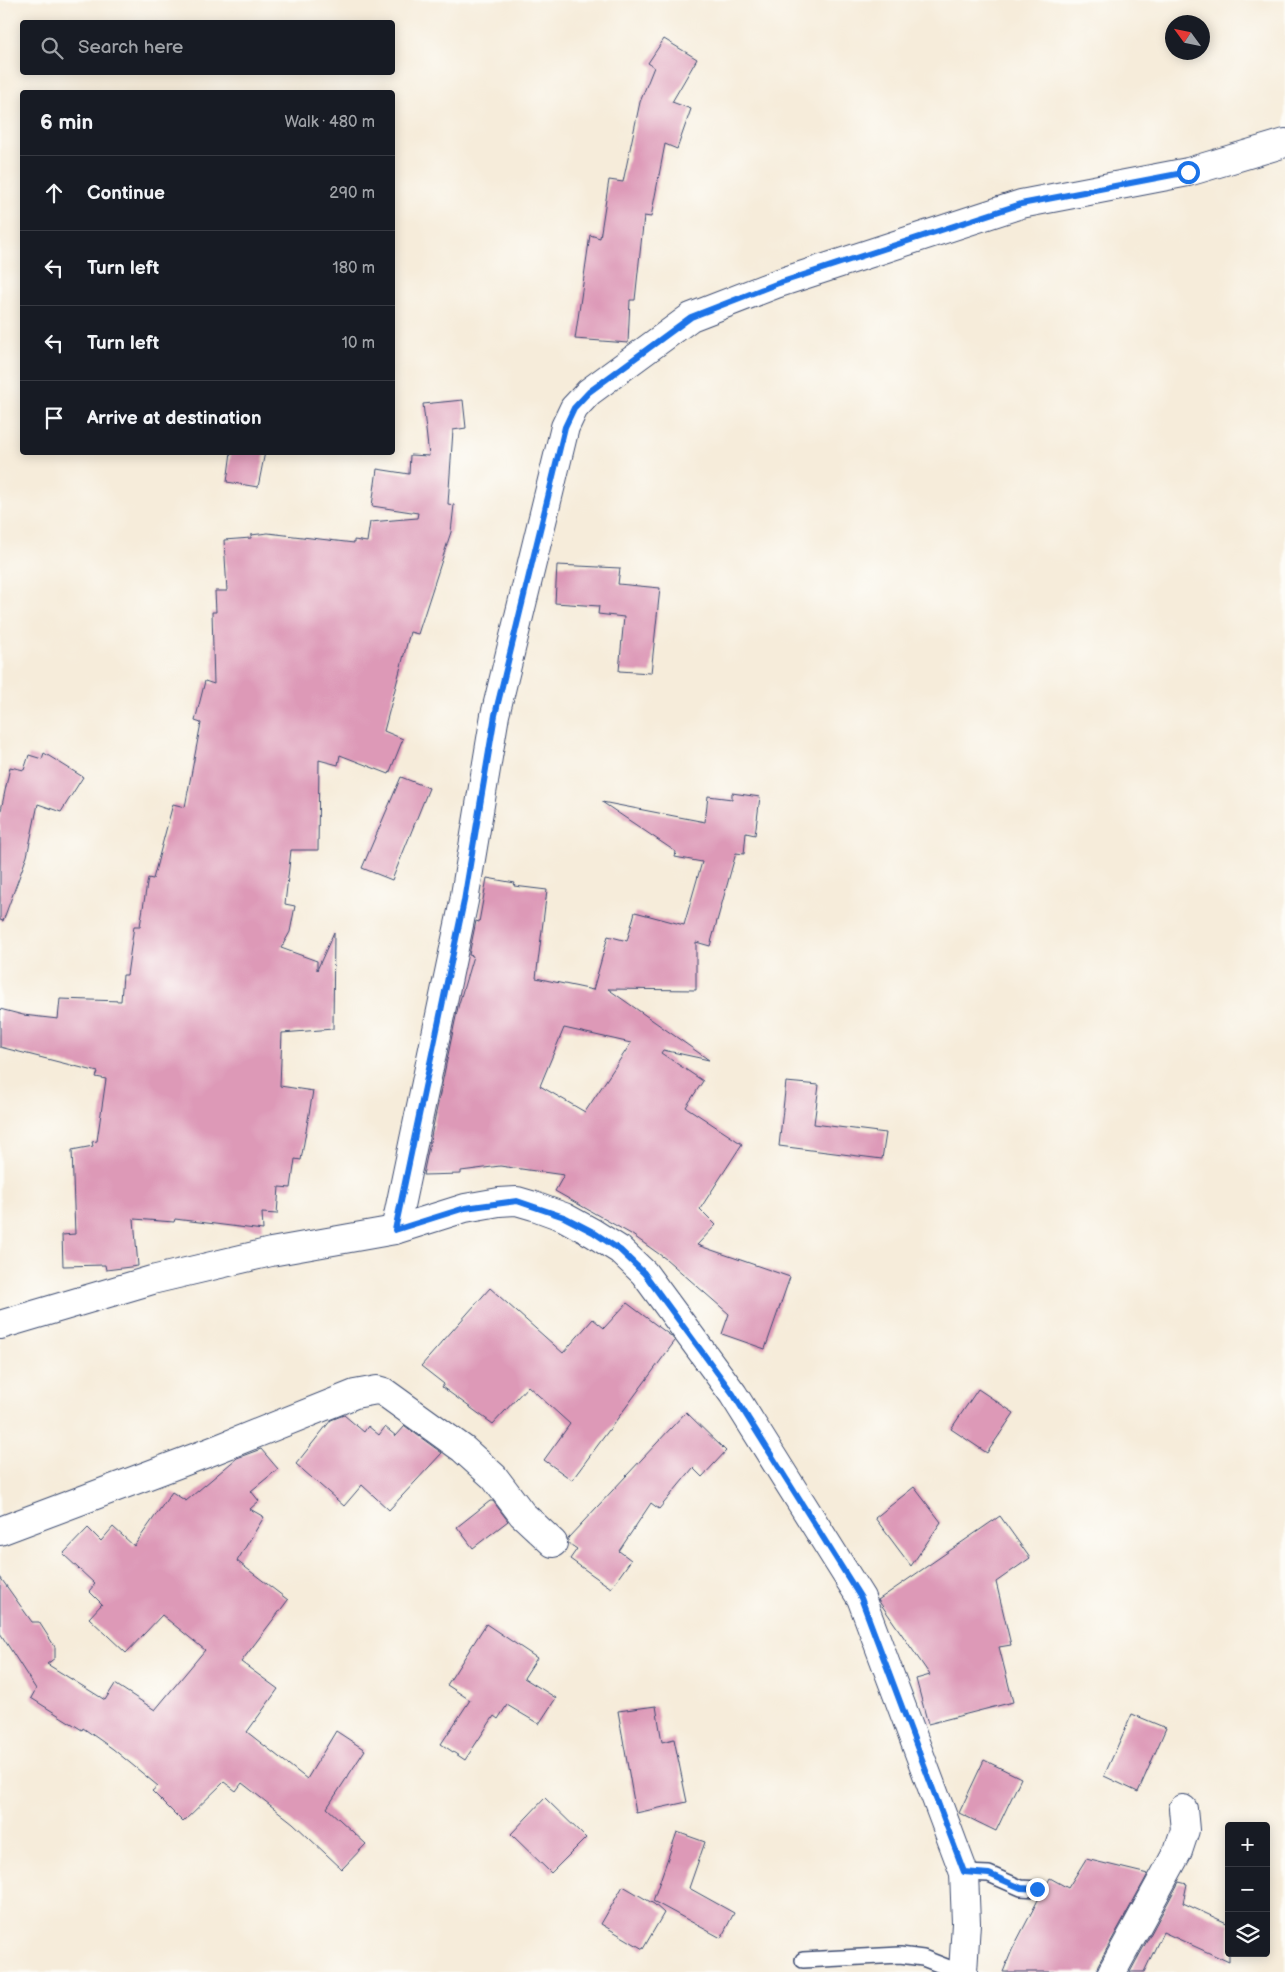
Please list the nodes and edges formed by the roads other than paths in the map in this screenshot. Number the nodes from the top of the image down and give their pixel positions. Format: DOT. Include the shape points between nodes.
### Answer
graph roads {
  1 [pos="1285,143"];
  2 [pos="395,1230"];
  3 [pos="0,1326"];
  4 [pos="0,1531"];
  5 [pos="553,1543"];
  6 [pos="1183,1809"];
  7 [pos="964,1872"];
  8 [pos="1037,1889"];
  9 [pos="803,1960"];
  10 [pos="959,1972"];
  11 [pos="963,1972"];
  12 [pos="1112,1972"];
  1 -- 2 [label="street" via="1188,172 1021,204 776,284 691,317 589,392 574,408 565,427 495,715 464,901"];
  2 -- 3 [label="street" via="272,1252 152,1280"];
  2 -- 7 [label="street" via="465,1208 517,1201 564,1217 593,1232 620,1250 644,1273 733,1394 861,1598"];
  4 -- 5 [label="street" via="354,1394 376,1390 384,1392 464,1449 494,1477 522,1514"];
  6 -- 12 [label="street" via="1185,1830 1178,1851"];
  7 -- 8 [label="lane" via="989,1874 1021,1888"];
  7 -- 11 [label="street" via="966,1923"];
  9 -- 10 [label="lane" via="900,1955 924,1958"];
}
